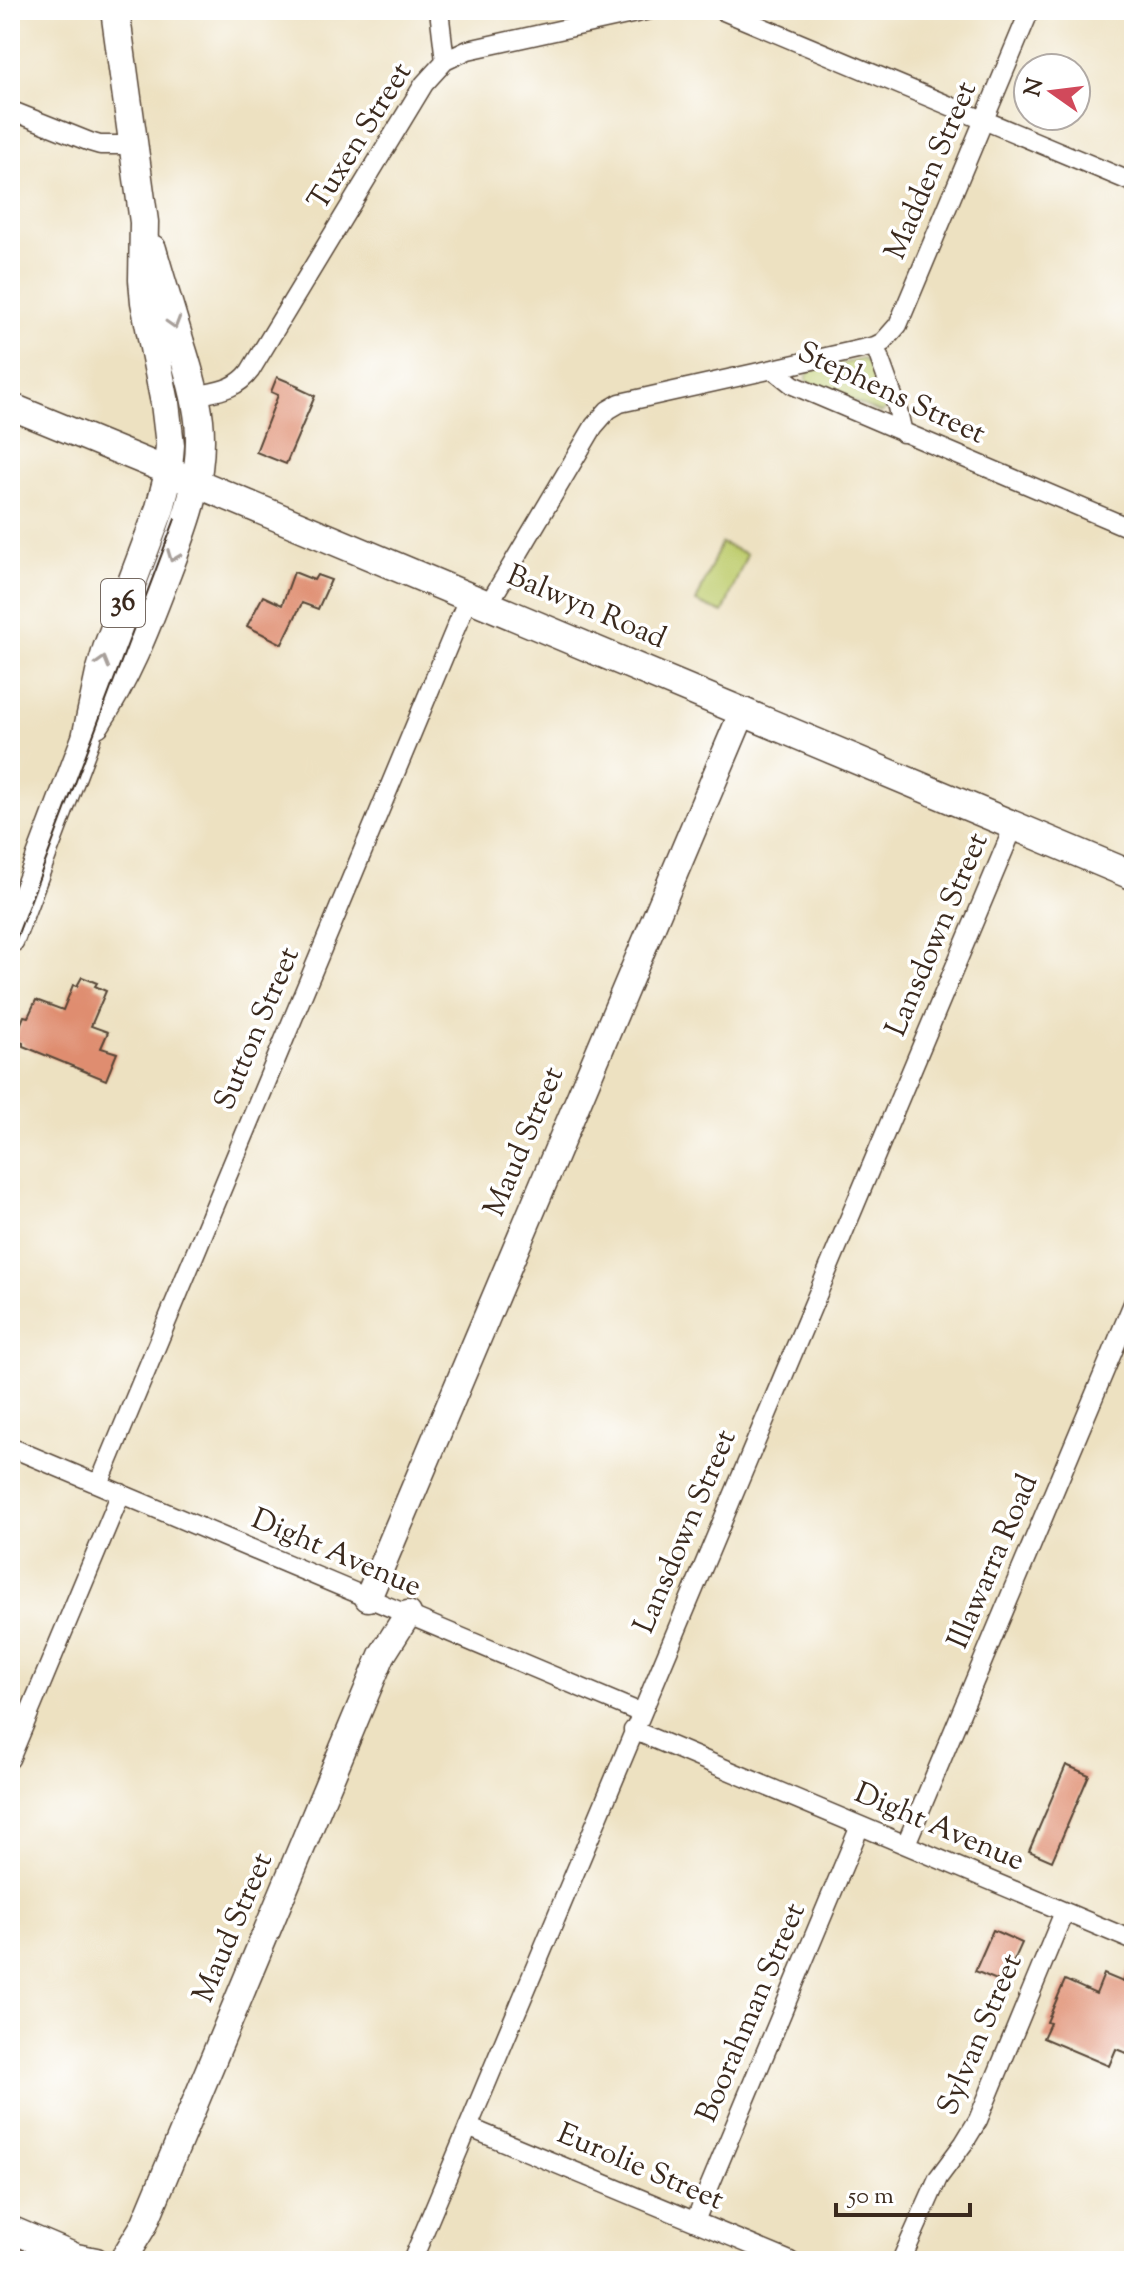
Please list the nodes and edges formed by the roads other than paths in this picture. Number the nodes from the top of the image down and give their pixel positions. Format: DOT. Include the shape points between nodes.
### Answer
graph roads {
  1 [pos="115,10"];
  2 [pos="439,10"];
  3 [pos="650,10"];
  4 [pos="721,10"];
  5 [pos="1030,10"];
  6 [pos="445,61"];
  7 [pos="10,110"];
  8 [pos="984,119"];
  9 [pos="133,145"];
  10 [pos="1134,183"];
  11 [pos="144,222"];
  12 [pos="875,346"];
  13 [pos="773,369"];
  14 [pos="195,396"];
  15 [pos="10,406"];
  16 [pos="903,433"];
  17 [pos="168,471"];
  18 [pos="197,482"];
  19 [pos="1134,530"];
  20 [pos="479,600"];
  21 [pos="743,711"];
  22 [pos="86,738"];
  23 [pos="1014,826"];
  24 [pos="1134,876"];
  25 [pos="10,939"];
  26 [pos="1134,1301"];
  27 [pos="10,1447"];
  28 [pos="99,1484"];
  29 [pos="121,1493"];
  30 [pos="368,1598"];
  31 [pos="400,1612"];
  32 [pos="637,1721"];
  33 [pos="10,1759"];
  34 [pos="860,1826"];
  35 [pos="906,1844"];
  36 [pos="1064,1912"];
  37 [pos="1134,1941"];
  38 [pos="468,2127"];
  39 [pos="695,2221"];
  40 [pos="144,2225"];
  41 [pos="10,2229"];
  42 [pos="85,2260"];
  43 [pos="122,2261"];
  44 [pos="136,2261"];
  45 [pos="412,2261"];
  46 [pos="790,2261"];
  47 [pos="901,2261"];
  1 -- 9 [label="main road, 36"];
  2 -- 6 [label="street"];
  3 -- 6 [label="street, Tuxen Street" via="468,50"];
  4 -- 8 [label="street"];
  5 -- 8 [label="street, Madden Street"];
  6 -- 14 [label="street, Tuxen Street" via="424,84 250,371 232,387"];
  7 -- 9 [label="street" via="100,145"];
  8 -- 10 [label="street"];
  8 -- 12 [label="street, Madden Street" via="898,325"];
  9 -- 11 [label="main road, 36"];
  11 -- 14 [label="main road, 36, one-way"];
  11 -- 17 [label="main road, 36" via="143,291 168,418"];
  12 -- 13 [label="street"];
  12 -- 16 [label="street"];
  13 -- 16 [label="street, Stephens Street" via="793,385"];
  13 -- 20 [label="street, Stephens Street" via="608,410"];
  14 -- 18 [label="main road, 36" via="200,433"];
  15 -- 17 [label="street, Balwyn Road"];
  16 -- 19 [label="street, Stephens Street"];
  17 -- 18 [label="main road, Balwyn Road"];
  22 -- 17 [label="main road, 36, one-way" via="107,649 160,508"];
  18 -- 20 [label="main road, Balwyn Road"];
  18 -- 22 [label="main road, 36, one-way" via="142,638"];
  20 -- 21 [label="main road, Balwyn Road"];
  20 -- 28 [label="street, Sutton Street"];
  21 -- 23 [label="main road, Balwyn Road"];
  21 -- 30 [label="street, Maud Street"];
  22 -- 25 [label="main road, 36"];
  23 -- 24 [label="main road, Balwyn Road"];
  23 -- 32 [label="street, Lansdown Street"];
  26 -- 35 [label="street, Illawarra Road"];
  27 -- 28 [label="street, Dight Avenue"];
  28 -- 29 [label="street, Dight Avenue"];
  29 -- 30 [label="street, Dight Avenue"];
  29 -- 33 [label="street"];
  30 -- 31 [label="street, Dight Avenue"];
  31 -- 32 [label="street, Dight Avenue"];
  31 -- 40 [label="street, Maud Street"];
  32 -- 34 [label="street, Dight Avenue"];
  32 -- 38 [label="street, Lansdown Street"];
  34 -- 35 [label="street, Dight Avenue"];
  34 -- 39 [label="street, Boorahman Street"];
  35 -- 36 [label="street, Dight Avenue"];
  36 -- 37 [label="street, Dight Avenue"];
  36 -- 47 [label="street, Sylvan Street" via="978,2120 938,2178"];
  38 -- 39 [label="street, Eurolie Street"];
  38 -- 45 [label="street, Lansdown Street"];
  39 -- 46 [label="street, Eurolie Street"];
  40 -- 43 [label="street, Maud Street"];
  40 -- 44 [label="street, Maud Street"];
  41 -- 42 [label="street"];
}
